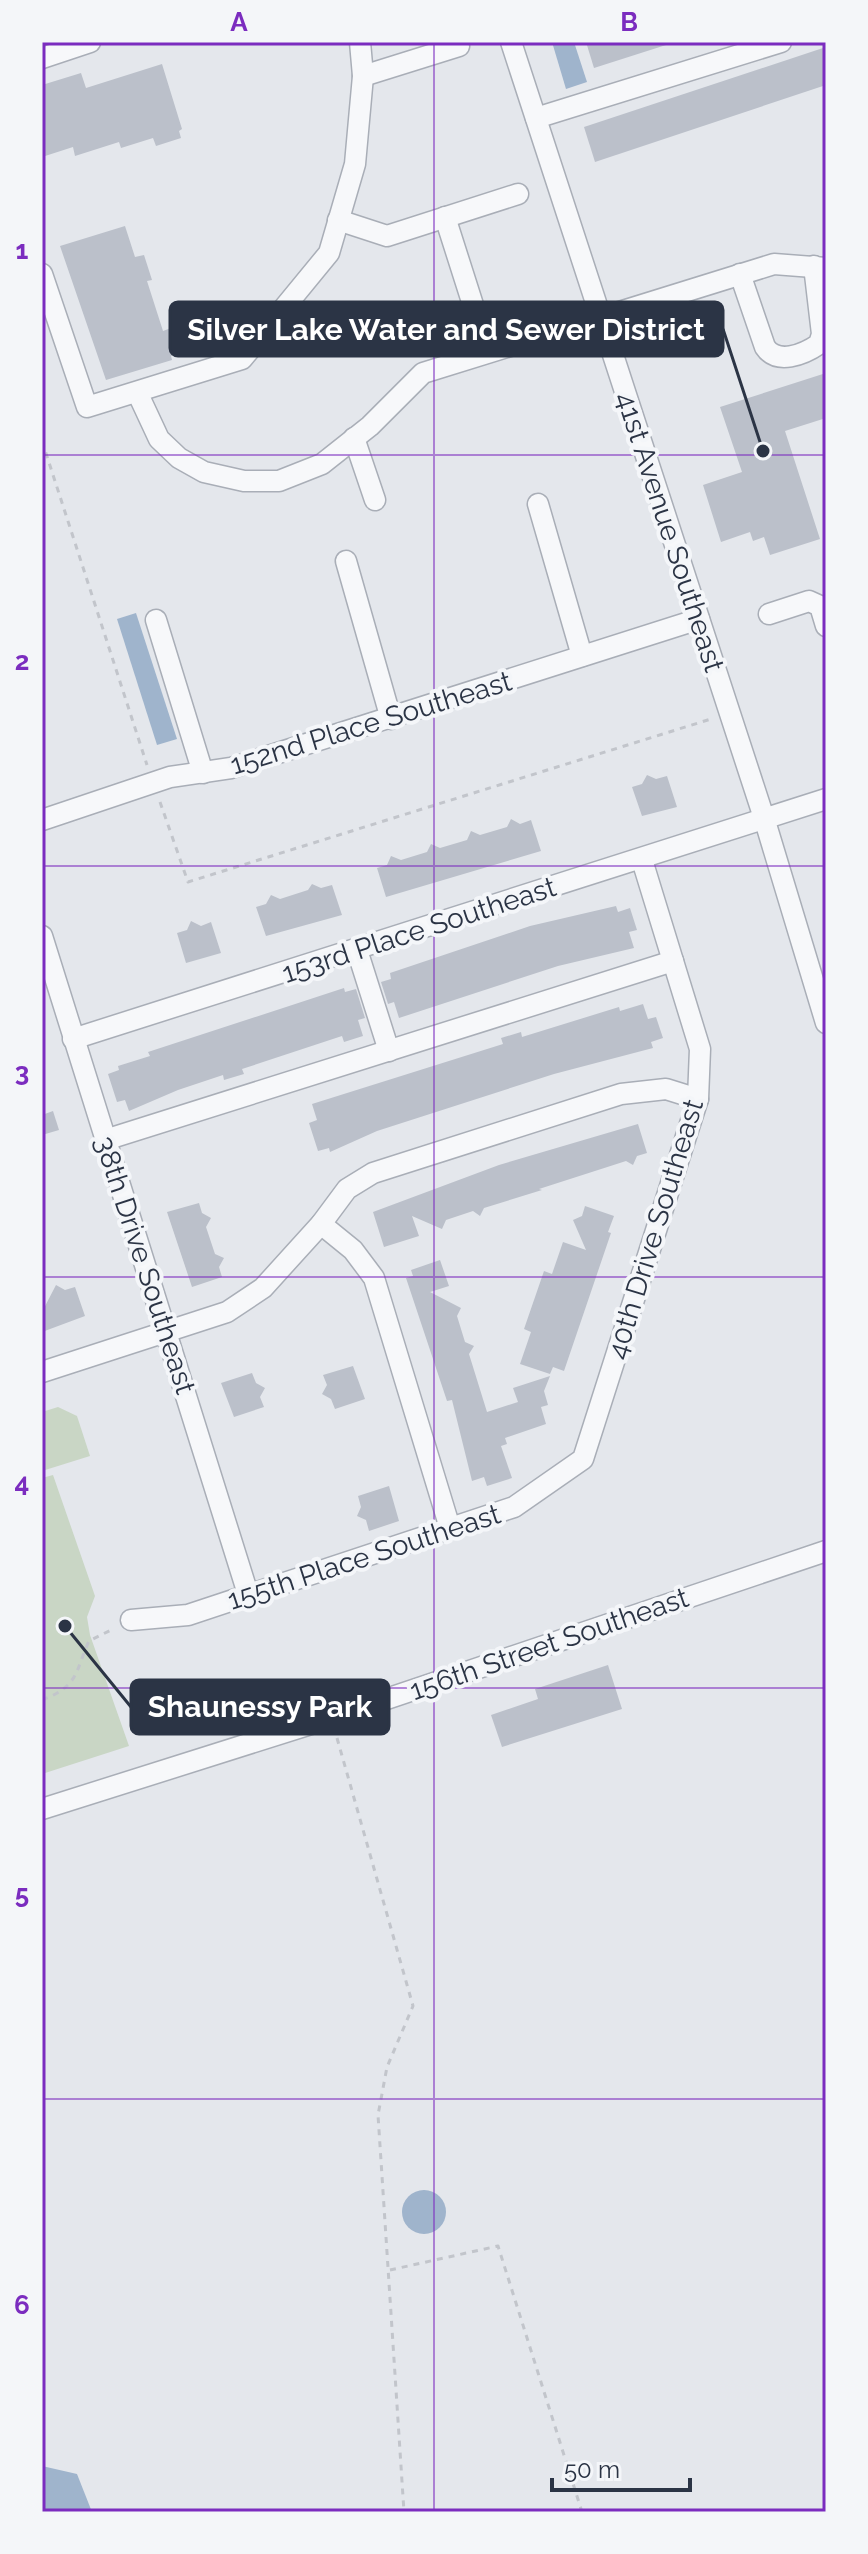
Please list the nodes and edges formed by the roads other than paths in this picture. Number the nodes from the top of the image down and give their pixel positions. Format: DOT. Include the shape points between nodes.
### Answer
graph roads {
  1 [pos="90,42"];
  2 [pos="360,42"];
  3 [pos="511,42"];
  4 [pos="781,42"];
  5 [pos="459,46"];
  6 [pos="42,58"];
  7 [pos="363,76"];
  8 [pos="536,118"];
  9 [pos="518,194"];
  10 [pos="445,217"];
  11 [pos="338,220"];
  12 [pos="820,267"];
  13 [pos="42,274"];
  14 [pos="740,274"];
  15 [pos="601,319"];
  16 [pos="488,352"];
  17 [pos="138,394"];
  18 [pos="354,438"];
  19 [pos="375,500"];
  20 [pos="538,504"];
  21 [pos="346,561"];
  22 [pos="769,614"];
  23 [pos="699,619"];
  24 [pos="156,620"];
  25 [pos="826,626"];
  26 [pos="582,656"];
  27 [pos="391,719"];
  28 [pos="203,773"];
  29 [pos="825,805"];
  30 [pos="42,820"];
  31 [pos="765,821"];
  32 [pos="642,860"];
  33 [pos="42,936"];
  34 [pos="357,950"];
  35 [pos="673,961"];
  36 [pos="826,1023"];
  37 [pos="73,1039"];
  38 [pos="389,1051"];
  39 [pos="698,1099"];
  40 [pos="105,1140"];
  41 [pos="321,1224"];
  42 [pos="166,1333"];
  43 [pos="42,1372"];
  44 [pos="583,1459"];
  45 [pos="450,1528"];
  46 [pos="826,1551"];
  47 [pos="248,1594"];
  48 [pos="131,1620"];
  49 [pos="42,1809"];
  1 -- 6 [label="street"];
  2 -- 7 [label="street"];
  3 -- 8 [label="street, 41st Avenue Southeast"];
  4 -- 8 [label="street"];
  5 -- 7 [label="street"];
  7 -- 11 [label="street" via="355,164"];
  8 -- 15 [label="street, 41st Avenue Southeast"];
  9 -- 10 [label="street"];
  10 -- 11 [label="street" via="387,236"];
  10 -- 16 [label="street"];
  11 -- 17 [label="street" via="329,253 242,359"];
  12 -- 14 [label="street" via="774,264"];
  12 -- 14 [label="street" via="819,344 779,359 765,347"];
  13 -- 17 [label="street" via="87,407"];
  14 -- 15 [label="street"];
  15 -- 16 [label="street"];
  15 -- 23 [label="street, 41st Avenue Southeast"];
  16 -- 18 [label="street" via="423,373"];
  17 -- 18 [label="street" via="159,439 179,458 204,472 244,481 279,481 322,464"];
  18 -- 19 [label="street"];
  20 -- 26 [label="street"];
  21 -- 27 [label="street"];
  22 -- 25 [label="street" via="809,601 820,606"];
  23 -- 26 [label="street, 152nd Place Southeast"];
  23 -- 31 [label="street, 41st Avenue Southeast"];
  24 -- 28 [label="street"];
  26 -- 27 [label="street, 152nd Place Southeast"];
  27 -- 28 [label="street, 152nd Place Southeast"];
  28 -- 30 [label="street, 152nd Place Southeast" via="170,777"];
  29 -- 31 [label="street, 153rd Place Southeast"];
  31 -- 32 [label="street, 153rd Place Southeast"];
  31 -- 36 [label="street, 41st Avenue Southeast"];
  32 -- 34 [label="street, 153rd Place Southeast"];
  32 -- 35 [label="street, 40th Drive Southeast"];
  33 -- 37 [label="street, 38th Drive Southeast"];
  34 -- 37 [label="street, 153rd Place Southeast"];
  34 -- 38 [label="street"];
  35 -- 38 [label="street"];
  35 -- 39 [label="street, 40th Drive Southeast" via="700,1049"];
  37 -- 40 [label="street, 38th Drive Southeast"];
  38 -- 40 [label="street"];
  39 -- 41 [label="street" via="666,1089 621,1094 433,1152 373,1173 347,1189"];
  39 -- 44 [label="street, 40th Drive Southeast"];
  40 -- 42 [label="street, 38th Drive Southeast"];
  41 -- 42 [label="street" via="263,1288 227,1312"];
  41 -- 45 [label="street" via="353,1250 374,1278"];
  42 -- 43 [label="street"];
  42 -- 47 [label="street, 38th Drive Southeast"];
  44 -- 45 [label="street, 155th Place Southeast" via="514,1507"];
  45 -- 47 [label="street, 155th Place Southeast"];
  46 -- 49 [label="street, 156th Street Southeast"];
  47 -- 48 [label="street, 155th Place Southeast" via="188,1615"];
}
